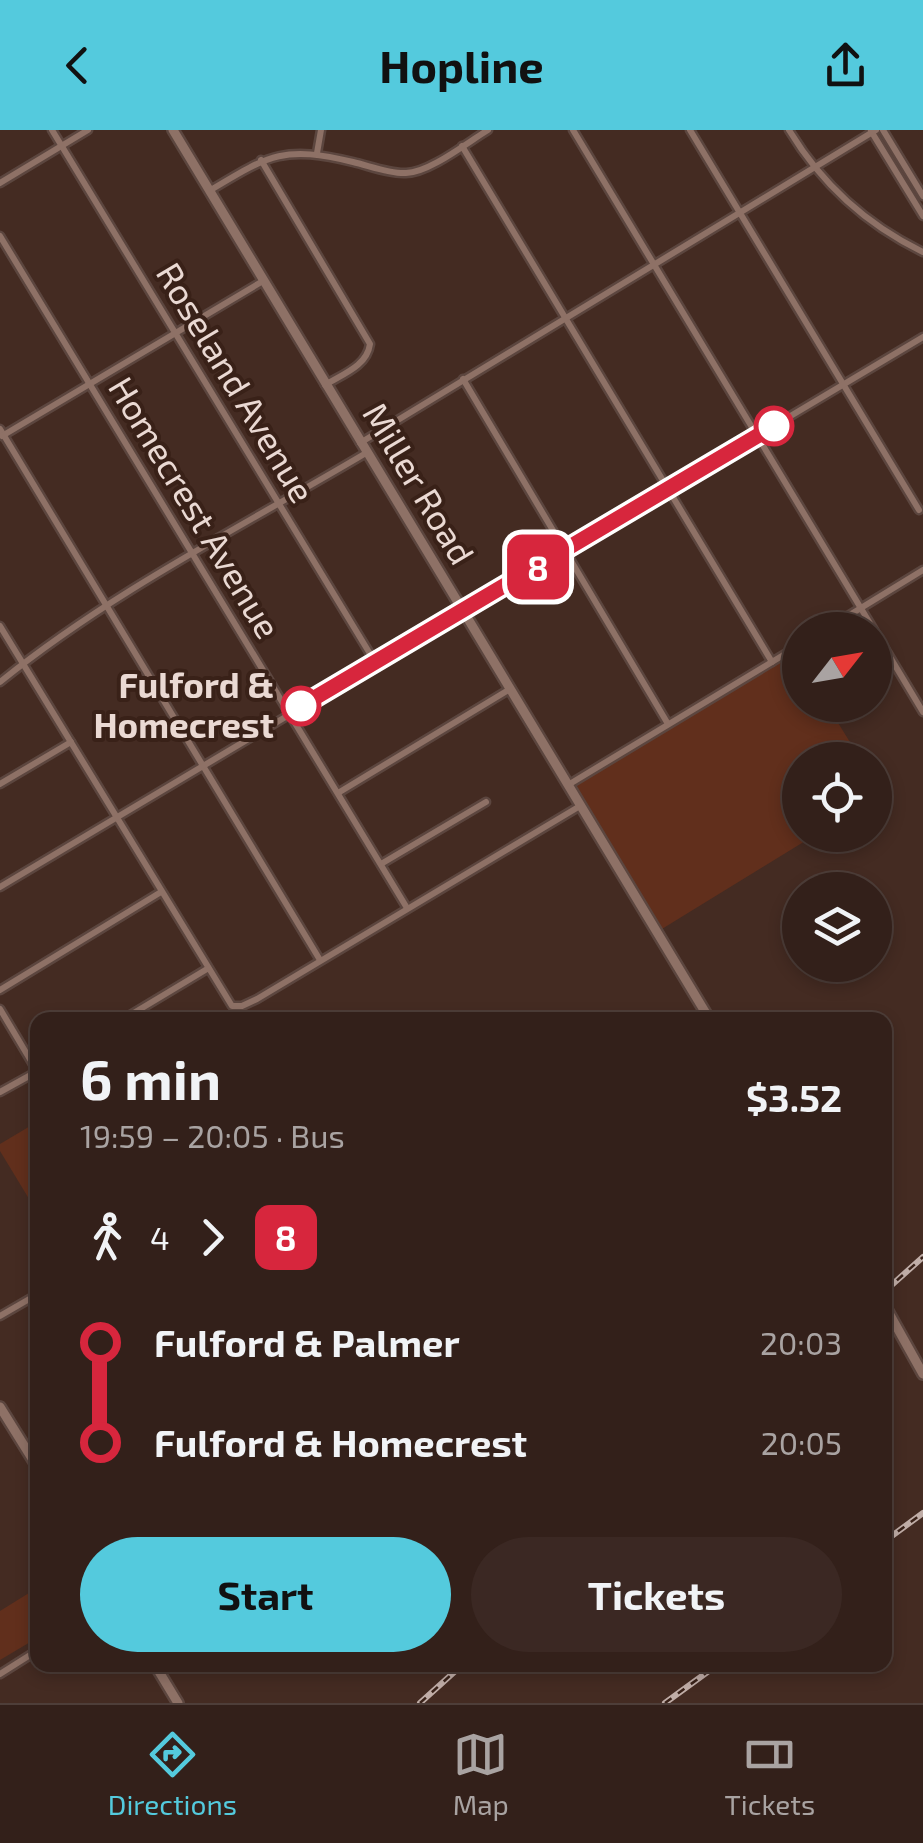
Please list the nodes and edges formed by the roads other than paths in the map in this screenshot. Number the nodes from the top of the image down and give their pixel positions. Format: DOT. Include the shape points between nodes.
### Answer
graph roads {
  1 [pos="52,130"];
  2 [pos="88,130"];
  3 [pos="173,130"];
  4 [pos="321,130"];
  5 [pos="488,130"];
  6 [pos="574,130"];
  7 [pos="690,130"];
  8 [pos="789,130"];
  9 [pos="875,131"];
  10 [pos="62,146"];
  11 [pos="462,146"];
  12 [pos="317,153"];
  13 [pos="261,160"];
  14 [pos="815,167"];
  15 [pos="0,184"];
  16 [pos="209,191"];
  17 [pos="923,196"];
  18 [pos="740,212"];
  19 [pos="923,216"];
  20 [pos="0,236"];
  21 [pos="923,252"];
  22 [pos="654,264"];
  23 [pos="263,281"];
  24 [pos="565,318"];
  25 [pos="175,332"];
  26 [pos="923,336"];
  27 [pos="463,380"];
  28 [pos="90,383"];
  29 [pos="843,384"];
  30 [pos="325,386"];
  31 [pos="1,434"];
  32 [pos="757,436"];
  33 [pos="360,443"];
  34 [pos="366,453"];
  35 [pos="669,490"];
  36 [pos="278,504"];
  37 [pos="919,510"];
  38 [pos="565,551"];
  39 [pos="193,554"];
  40 [pos="923,570"];
  41 [pos="108,606"];
  42 [pos="860,608"];
  43 [pos="463,611"];
  44 [pos="853,612"];
  45 [pos="862,612"];
  46 [pos="0,626"];
  47 [pos="782,656"];
  48 [pos="892,661"];
  49 [pos="374,662"];
  50 [pos="772,662"];
  51 [pos="23,663"];
  52 [pos="0,682"];
  53 [pos="510,690"];
  54 [pos="923,712"];
  55 [pos="289,713"];
  56 [pos="668,724"];
  57 [pos="71,742"];
  58 [pos="204,764"];
  59 [pos="0,784"];
  60 [pos="568,786"];
  61 [pos="338,793"];
  62 [pos="486,802"];
  63 [pos="580,806"];
  64 [pos="117,817"];
  65 [pos="380,864"];
  66 [pos="0,886"];
  67 [pos="161,892"];
  68 [pos="407,908"];
  69 [pos="320,960"];
  70 [pos="207,969"];
  71 [pos="0,990"];
  72 [pos="0,1009"];
  73 [pos="135,1012"];
  74 [pos="705,1012"];
  75 [pos="30,1059"];
  76 [pos="30,1075"];
  77 [pos="0,1092"];
  78 [pos="30,1299"];
  79 [pos="0,1316"];
  80 [pos="892,1318"];
  81 [pos="921,1368"];
  82 [pos="0,1407"];
  83 [pos="30,1455"];
  84 [pos="30,1655"];
  85 [pos="159,1672"];
  86 [pos="0,1674"];
  87 [pos="178,1703"];
  1 -- 10 [label="street, Roseland Avenue"];
  2 -- 10 [label="street"];
  3 -- 16 [label="street, Miller Road"];
  4 -- 12 [label="street"];
  5 -- 11 [label="street"];
  6 -- 22 [label="street"];
  7 -- 18 [label="street"];
  8 -- 14 [label="street"];
  9 -- 14 [label="street"];
  9 -- 17 [label="street"];
  9 -- 19 [label="street"];
  10 -- 15 [label="street"];
  10 -- 25 [label="street, Roseland Avenue"];
  11 -- 12 [label="street" via="410,173"];
  11 -- 24 [label="street"];
  12 -- 13 [label="street"];
  13 -- 16 [label="street"];
  13 -- 30 [label="street" via="370,344 361,364"];
  14 -- 18 [label="street"];
  14 -- 21 [label="street" via="874,223"];
  16 -- 23 [label="street, Miller Road"];
  18 -- 22 [label="street"];
  18 -- 29 [label="street"];
  20 -- 28 [label="street, Homecrest Avenue"];
  22 -- 24 [label="street"];
  22 -- 32 [label="street"];
  23 -- 25 [label="street"];
  23 -- 30 [label="street, Miller Road"];
  24 -- 27 [label="street"];
  24 -- 35 [label="street"];
  25 -- 28 [label="street"];
  25 -- 36 [label="street, Roseland Avenue"];
  26 -- 29 [label="street"];
  27 -- 33 [label="street"];
  27 -- 38 [label="street"];
  28 -- 31 [label="street"];
  28 -- 39 [label="street, Homecrest Avenue"];
  29 -- 32 [label="street"];
  29 -- 37 [label="street"];
  30 -- 33 [label="street, Miller Road"];
  31 -- 41 [label="street"];
  32 -- 35 [label="street"];
  32 -- 42 [label="street"];
  33 -- 34 [label="street, Miller Road"];
  34 -- 36 [label="street"];
  34 -- 43 [label="street, Miller Road"];
  35 -- 38 [label="street"];
  35 -- 50 [label="street"];
  36 -- 39 [label="street"];
  36 -- 49 [label="street, Roseland Avenue"];
  38 -- 43 [label="street"];
  38 -- 56 [label="street"];
  39 -- 41 [label="street"];
  39 -- 55 [label="street, Homecrest Avenue"];
  40 -- 42 [label="street"];
  41 -- 51 [label="street"];
  41 -- 58 [label="street"];
  42 -- 44 [label="street"];
  42 -- 45 [label="street"];
  43 -- 49 [label="street"];
  43 -- 53 [label="street, Miller Road"];
  46 -- 51 [label="street"];
  47 -- 50 [label="street"];
  48 -- 54 [label="street"];
  49 -- 55 [label="street"];
  50 -- 56 [label="street"];
  51 -- 52 [label="street"];
  51 -- 57 [label="street"];
  53 -- 60 [label="street, Miller Road"];
  53 -- 61 [label="street"];
  55 -- 58 [label="street"];
  55 -- 61 [label="street, Homecrest Avenue"];
  56 -- 60 [label="street"];
  57 -- 59 [label="street"];
  57 -- 64 [label="street"];
  58 -- 64 [label="street"];
  58 -- 69 [label="street"];
  60 -- 63 [label="street, Miller Road"];
  61 -- 65 [label="street, Homecrest Avenue"];
  62 -- 65 [label="street"];
  63 -- 68 [label="street"];
  63 -- 74 [label="street, Miller Road"];
  64 -- 66 [label="street"];
  64 -- 67 [label="street"];
  65 -- 68 [label="street, Homecrest Avenue"];
  67 -- 70 [label="street"];
  67 -- 71 [label="street"];
  68 -- 69 [label="street"];
  69 -- 70 [label="street" via="236,1007"];
  70 -- 73 [label="street"];
  72 -- 75 [label="street"];
  76 -- 77 [label="street"];
  78 -- 79 [label="street"];
  80 -- 81 [label="street"];
  82 -- 83 [label="street"];
  84 -- 86 [label="street"];
  85 -- 87 [label="street"];
}
